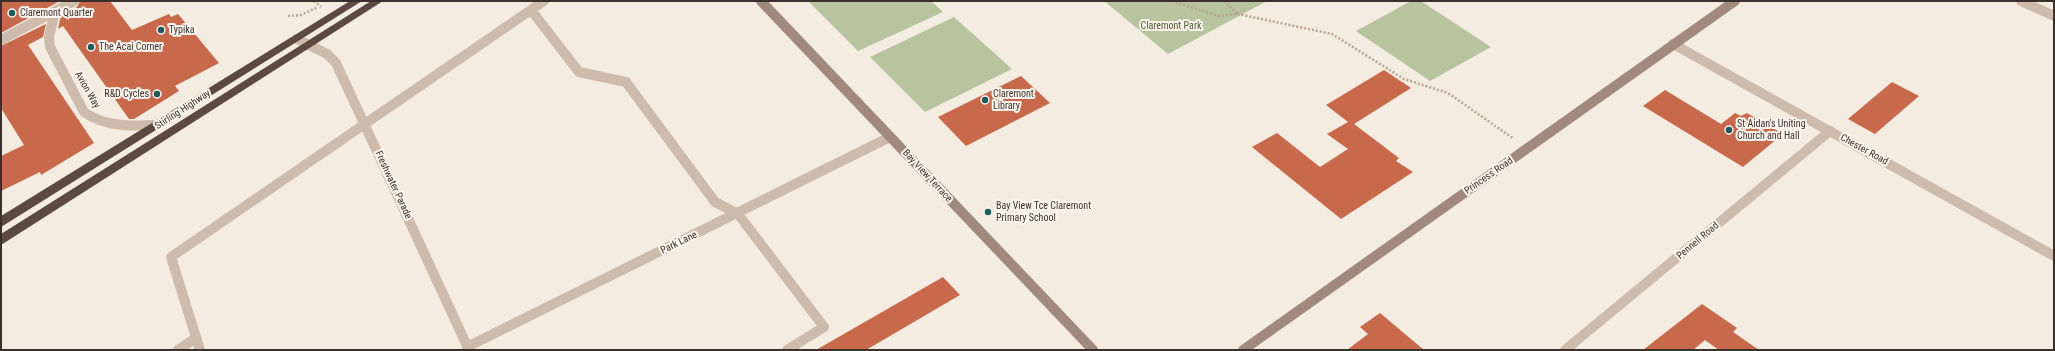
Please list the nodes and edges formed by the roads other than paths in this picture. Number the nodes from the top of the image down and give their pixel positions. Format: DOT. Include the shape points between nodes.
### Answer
graph roads {
  1 [pos="74,1"];
  2 [pos="357,1"];
  3 [pos="378,1"];
  4 [pos="544,1"];
  5 [pos="761,1"];
  6 [pos="1735,1"];
  7 [pos="2021,1"];
  8 [pos="531,10"];
  9 [pos="56,12"];
  10 [pos="2054,16"];
  11 [pos="297,39"];
  12 [pos="1,40"];
  13 [pos="309,44"];
  14 [pos="1673,44"];
  15 [pos="365,124"];
  16 [pos="155,125"];
  17 [pos="1830,131"];
  18 [pos="890,137"];
  19 [pos="738,214"];
  20 [pos="1,222"];
  21 [pos="1,240"];
  22 [pos="2054,256"];
  23 [pos="196,338"];
  24 [pos="468,348"];
  25 [pos="178,350"];
  26 [pos="200,350"];
  27 [pos="787,350"];
  28 [pos="1093,350"];
  29 [pos="1243,350"];
  30 [pos="1565,350"];
  1 -- 9 [label="street"];
  2 -- 11 [label="highway, Stirling Highway"];
  3 -- 13 [label="highway, Stirling Highway"];
  4 -- 8 [label="street"];
  5 -- 18 [label="street, Bay View Terrace"];
  6 -- 14 [label="street, Princess Road"];
  7 -- 10 [label="street"];
  8 -- 15 [label="street"];
  8 -- 19 [label="street" via="580,72 626,82 715,202"];
  9 -- 12 [label="street"];
  9 -- 16 [label="street, Avion Way" via="49,37 50,47 84,112 102,122"];
  11 -- 13 [label="street, Freshwater Parade"];
  11 -- 16 [label="highway, Stirling Highway"];
  13 -- 15 [label="street, Freshwater Parade" via="327,54 336,63"];
  13 -- 21 [label="highway, Stirling Highway"];
  14 -- 17 [label="street, Chester Road"];
  14 -- 29 [label="street, Princess Road"];
  15 -- 23 [label="street" via="171,258"];
  15 -- 24 [label="street, Freshwater Parade"];
  16 -- 20 [label="highway, Stirling Highway"];
  17 -- 22 [label="street, Chester Road"];
  17 -- 30 [label="street, Pennell Road"];
  18 -- 19 [label="street, Park Lane"];
  18 -- 28 [label="street, Bay View Terrace"];
  19 -- 24 [label="street, Park Lane"];
  19 -- 27 [label="street" via="824,327"];
  23 -- 25 [label="street"];
  23 -- 26 [label="street"];
}
